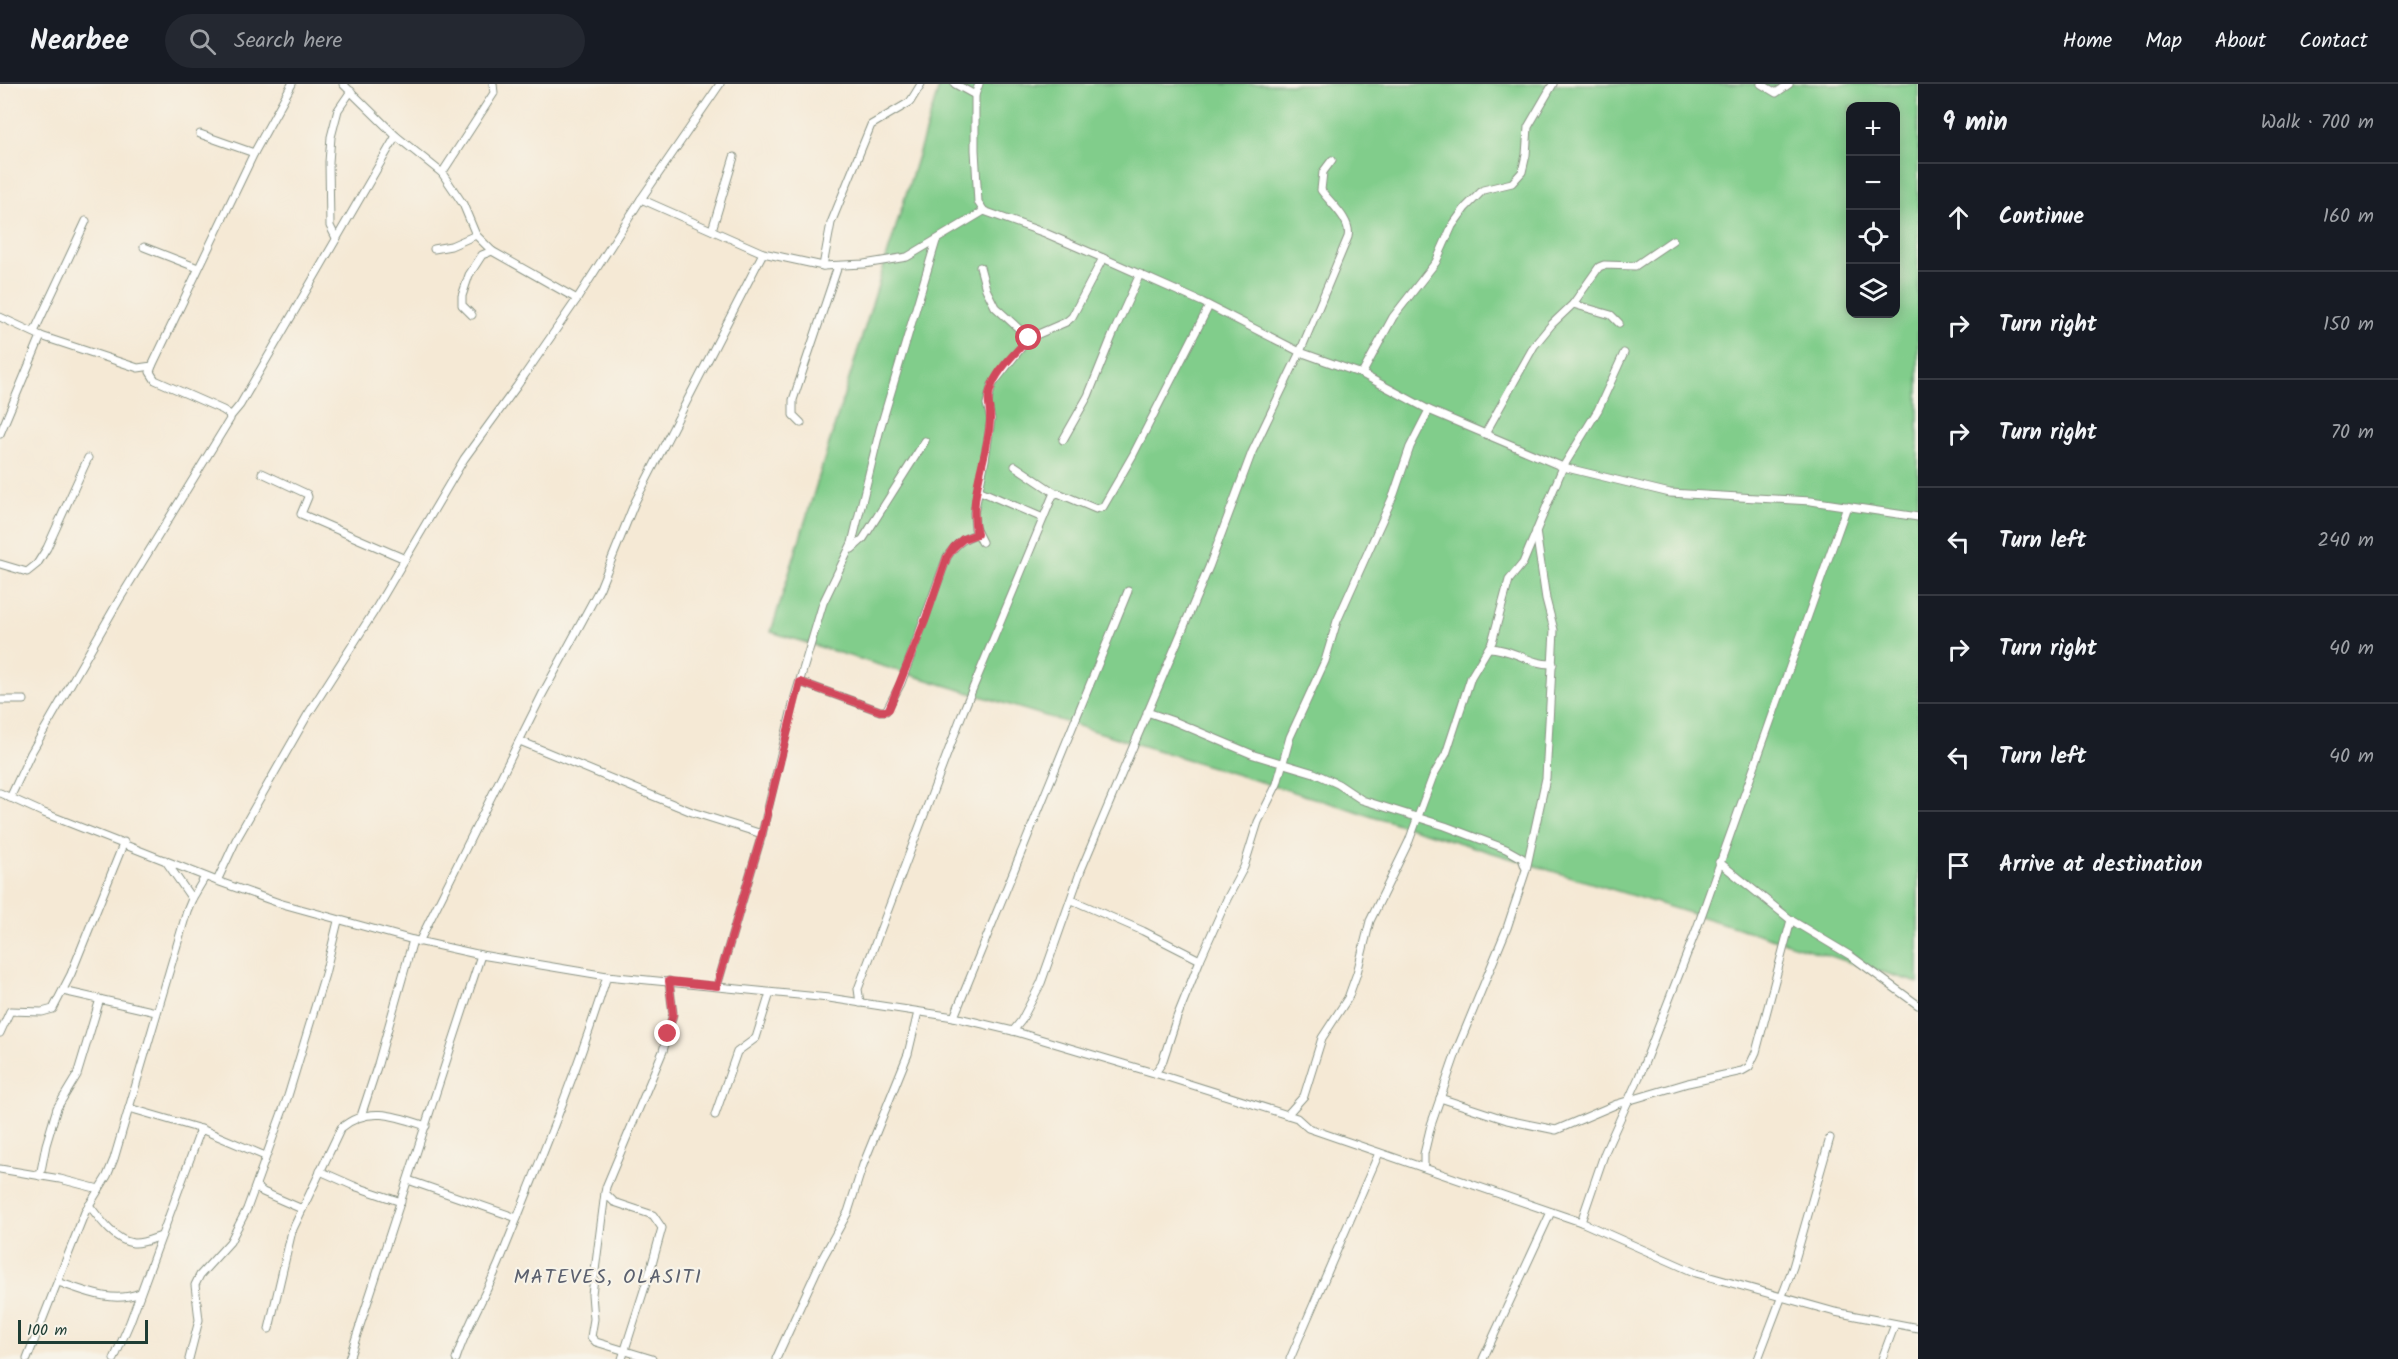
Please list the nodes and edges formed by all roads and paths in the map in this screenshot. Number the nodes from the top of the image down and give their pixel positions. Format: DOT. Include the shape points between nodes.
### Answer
graph roads {
  1 [pos="292,84"];
  2 [pos="344,84"];
  3 [pos="493,84"];
  4 [pos="720,84"];
  5 [pos="921,84"];
  6 [pos="955,84"];
  7 [pos="979,84"];
  8 [pos="1553,84"];
  9 [pos="1761,84"];
  10 [pos="1789,84"];
  11 [pos="351,91"];
  12 [pos="975,95"];
  13 [pos="200,134"];
  14 [pos="396,136"];
  15 [pos="254,153"];
  16 [pos="734,157"];
  17 [pos="1332,160"];
  18 [pos="442,173"];
  19 [pos="641,199"];
  20 [pos="984,212"];
  21 [pos="86,221"];
  22 [pos="712,230"];
  23 [pos="476,235"];
  24 [pos="336,238"];
  25 [pos="1673,240"];
  26 [pos="936,241"];
  27 [pos="485,245"];
  28 [pos="144,247"];
  29 [pos="434,249"];
  30 [pos="492,251"];
  31 [pos="763,253"];
  32 [pos="482,255"];
  33 [pos="1103,258"];
  34 [pos="823,266"];
  35 [pos="838,266"];
  36 [pos="980,267"];
  37 [pos="198,268"];
  38 [pos="1140,274"];
  39 [pos="577,299"];
  40 [pos="1573,304"];
  41 [pos="1209,306"];
  42 [pos="472,315"];
  43 [pos="0,317"];
  44 [pos="1619,323"];
  45 [pos="38,334"];
  46 [pos="1029,338"];
  47 [pos="1300,352"];
  48 [pos="1624,353"];
  49 [pos="152,366"];
  50 [pos="1362,374"];
  51 [pos="1429,410"];
  52 [pos="230,417"];
  53 [pos="801,423"];
  54 [pos="0,434"];
  55 [pos="1485,434"];
  56 [pos="1063,440"];
  57 [pos="925,441"];
  58 [pos="88,458"];
  59 [pos="1015,466"];
  60 [pos="1563,467"];
  61 [pos="262,474"];
  62 [pos="978,490"];
  63 [pos="1055,493"];
  64 [pos="1847,506"];
  65 [pos="1918,517"];
  66 [pos="1043,518"];
  67 [pos="1536,531"];
  68 [pos="977,534"];
  69 [pos="982,542"];
  70 [pos="850,550"];
  71 [pos="405,559"];
  72 [pos="0,564"];
  73 [pos="1128,591"];
  74 [pos="1489,648"];
  75 [pos="1553,664"];
  76 [pos="800,682"];
  77 [pos="0,700"];
  78 [pos="24,700"];
  79 [pos="1147,712"];
  80 [pos="520,741"];
  81 [pos="1282,764"];
  82 [pos="0,793"];
  83 [pos="10,798"];
  84 [pos="1416,817"];
  85 [pos="762,834"];
  86 [pos="124,842"];
  87 [pos="165,860"];
  88 [pos="1719,862"];
  89 [pos="1526,870"];
  90 [pos="205,877"];
  91 [pos="217,881"];
  92 [pos="192,898"];
  93 [pos="1072,900"];
  94 [pos="1791,920"];
  95 [pos="339,921"];
  96 [pos="416,941"];
  97 [pos="482,955"];
  98 [pos="1200,960"];
  99 [pos="607,976"];
  100 [pos="669,981"];
  101 [pos="717,986"];
  102 [pos="63,991"];
  103 [pos="770,993"];
  104 [pos="100,999"];
  105 [pos="860,1003"];
  106 [pos="1918,1005"];
  107 [pos="156,1012"];
  108 [pos="918,1012"];
  109 [pos="954,1017"];
  110 [pos="1013,1031"];
  111 [pos="0,1033"];
  112 [pos="1155,1073"];
  113 [pos="1440,1098"];
  114 [pos="1627,1101"];
  115 [pos="129,1108"];
  116 [pos="715,1115"];
  117 [pos="1287,1115"];
  118 [pos="361,1116"];
  119 [pos="426,1126"];
  120 [pos="201,1129"];
  121 [pos="1830,1138"];
  122 [pos="1379,1153"];
  123 [pos="265,1156"];
  124 [pos="1424,1167"];
  125 [pos="0,1169"];
  126 [pos="320,1171"];
  127 [pos="40,1176"];
  128 [pos="408,1180"];
  129 [pos="256,1186"];
  130 [pos="99,1189"];
  131 [pos="605,1193"];
  132 [pos="401,1202"];
  133 [pos="89,1205"];
  134 [pos="302,1209"];
  135 [pos="1551,1212"];
  136 [pos="517,1218"];
  137 [pos="1581,1222"];
  138 [pos="161,1236"];
  139 [pos="58,1282"];
  140 [pos="140,1293"];
  141 [pos="1782,1298"];
  142 [pos="1895,1324"];
  143 [pos="1918,1328"];
  144 [pos="269,1329"];
  145 [pos="626,1350"];
  146 [pos="27,1359"];
  147 [pos="114,1359"];
  148 [pos="189,1359"];
  149 [pos="349,1359"];
  150 [pos="456,1359"];
  151 [pos="622,1359"];
  152 [pos="652,1359"];
  153 [pos="776,1359"];
  154 [pos="1290,1359"];
  155 [pos="1483,1359"];
  156 [pos="1758,1359"];
  157 [pos="1882,1359"];
  1 -- 15 [label="street"];
  2 -- 11 [label="street"];
  3 -- 18 [label="street" via="494,93"];
  4 -- 19 [label="street"];
  5 -- 34 [label="street" via="910,102 871,125 831,223"];
  6 -- 12 [label="street"];
  7 -- 12 [label="street"];
  8 -- 50 [label="street" via="1528,127 1522,172 1512,183 1483,190 1465,208 1436,262 1389,324"];
  9 -- 10 [label="street" via="1776,93"];
  11 -- 14 [label="street"];
  11 -- 24 [label="street" via="338,110 331,137 330,226"];
  12 -- 20 [label="street" via="978,202"];
  13 -- 15 [label="street"];
  14 -- 18 [label="street"];
  14 -- 24 [label="street"];
  15 -- 37 [label="street"];
  16 -- 22 [label="street"];
  17 -- 47 [label="street" via="1323,172 1322,190 1345,220 1349,232"];
  18 -- 23 [label="street" via="463,204"];
  19 -- 22 [label="street"];
  19 -- 39 [label="street"];
  20 -- 26 [label="street"];
  20 -- 33 [label="street"];
  21 -- 45 [label="street"];
  22 -- 31 [label="street"];
  23 -- 27 [label="street"];
  23 -- 29 [label="street"];
  24 -- 52 [label="street"];
  25 -- 40 [label="street" via="1635,266 1600,266"];
  26 -- 35 [label="street" via="907,257"];
  26 -- 70 [label="street" via="880,429"];
  27 -- 30 [label="street"];
  27 -- 32 [label="street"];
  28 -- 37 [label="street"];
  30 -- 32 [label="street"];
  30 -- 39 [label="street"];
  31 -- 34 [label="street"];
  31 -- 80 [label="street" via="635,502 600,588"];
  32 -- 42 [label="street" via="462,296 462,305"];
  33 -- 38 [label="street"];
  33 -- 46 [label="street" via="1072,317"];
  34 -- 35 [label="street"];
  35 -- 53 [label="street" via="793,400 793,414"];
  36 -- 46 [label="street" via="995,307"];
  37 -- 49 [label="street"];
  38 -- 41 [label="street"];
  38 -- 56 [label="street" via="1088,396"];
  39 -- 71 [label="street" via="464,459"];
  40 -- 44 [label="street" via="1611,315"];
  40 -- 55 [label="street" via="1534,346"];
  41 -- 47 [label="street"];
  41 -- 63 [label="street" via="1103,507 1096,509"];
  43 -- 45 [label="street"];
  45 -- 49 [label="street" via="138,368"];
  45 -- 54 [label="street"];
  46 -- 62 [label="street" via="995,379 988,398 990,424"];
  47 -- 50 [label="street"];
  47 -- 79 [label="street" via="1252,452 1209,567"];
  48 -- 60 [label="street" via="1598,410"];
  49 -- 52 [label="street" via="150,372 155,380 219,408"];
  50 -- 51 [label="street"];
  51 -- 55 [label="street"];
  51 -- 81 [label="street" via="1337,621 1325,661 1290,737"];
  52 -- 83 [label="street" via="83,662"];
  55 -- 60 [label="street"];
  57 -- 70 [label="street" via="863,539"];
  58 -- 72 [label="street" via="37,564 27,572"];
  59 -- 63 [label="street"];
  60 -- 64 [label="street" via="1670,493"];
  60 -- 67 [label="street"];
  61 -- 71 [label="street" via="307,494 301,514"];
  62 -- 66 [label="street"];
  62 -- 68 [label="street" via="974,513"];
  63 -- 66 [label="street"];
  64 -- 65 [label="street"];
  64 -- 88 [label="street"];
  66 -- 105 [label="street" via="891,897 858,989"];
  67 -- 74 [label="street" via="1523,563 1505,589 1501,616"];
  67 -- 75 [label="street" via="1554,630"];
  68 -- 69 [label="street"];
  68 -- 76 [label="street" via="963,539 947,557 901,683 886,711"];
  70 -- 76 [label="street" via="823,603"];
  71 -- 91 [label="street" via="307,716"];
  73 -- 109 [label="street"];
  74 -- 75 [label="street"];
  74 -- 84 [label="street" via="1471,677 1446,754"];
  75 -- 89 [label="street" via="1546,778"];
  76 -- 85 [label="street"];
  77 -- 78 [label="street"];
  79 -- 81 [label="street"];
  79 -- 93 [label="street"];
  80 -- 85 [label="street" via="692,812"];
  80 -- 96 [label="street"];
  81 -- 84 [label="street" via="1328,779 1362,800"];
  81 -- 98 [label="street" via="1241,873"];
  82 -- 83 [label="street"];
  83 -- 86 [label="street"];
  84 -- 89 [label="street" via="1517,854"];
  84 -- 117 [label="street" via="1409,841 1370,921 1348,998 1322,1038 1304,1096"];
  85 -- 101 [label="street"];
  86 -- 87 [label="street"];
  86 -- 102 [label="street"];
  87 -- 90 [label="street"];
  87 -- 92 [label="street"];
  88 -- 94 [label="street"];
  88 -- 114 [label="street"];
  89 -- 113 [label="street"];
  90 -- 91 [label="street"];
  90 -- 92 [label="street"];
  91 -- 95 [label="street"];
  92 -- 107 [label="street"];
  93 -- 98 [label="street"];
  93 -- 110 [label="street" via="1041,983"];
  94 -- 106 [label="street" via="1851,956"];
  94 -- 114 [label="street" via="1749,1067"];
  95 -- 96 [label="street"];
  95 -- 123 [label="street" via="288,1096"];
  96 -- 97 [label="street"];
  96 -- 118 [label="street"];
  97 -- 99 [label="street"];
  97 -- 119 [label="street"];
  98 -- 112 [label="street"];
  99 -- 100 [label="street"];
  99 -- 136 [label="street" via="592,1026"];
  100 -- 101 [label="street"];
  100 -- 131 [label="street" via="673,1014 668,1034"];
  101 -- 103 [label="street"];
  102 -- 104 [label="street"];
  102 -- 111 [label="street" via="49,1012 10,1011"];
  103 -- 105 [label="street"];
  103 -- 116 [label="street" via="754,1041 736,1052"];
  104 -- 107 [label="street"];
  104 -- 127 [label="street" via="77,1075 57,1108"];
  105 -- 108 [label="street"];
  107 -- 115 [label="street"];
  108 -- 109 [label="street"];
  108 -- 153 [label="street" via="908,1054 848,1212"];
  109 -- 110 [label="street"];
  110 -- 112 [label="street"];
  112 -- 117 [label="street"];
  113 -- 114 [label="street" via="1507,1120 1556,1130"];
  113 -- 124 [label="street" via="1426,1142"];
  114 -- 137 [label="street"];
  115 -- 120 [label="street"];
  115 -- 130 [label="street" via="114,1159"];
  117 -- 122 [label="street" via="1308,1128"];
  118 -- 119 [label="street" via="389,1114"];
  118 -- 126 [label="street" via="341,1128"];
  119 -- 128 [label="street"];
  120 -- 123 [label="street"];
  120 -- 138 [label="street"];
  121 -- 141 [label="street"];
  122 -- 124 [label="street"];
  122 -- 154 [label="street"];
  123 -- 129 [label="street"];
  124 -- 135 [label="street"];
  125 -- 127 [label="street"];
  126 -- 132 [label="street"];
  126 -- 134 [label="street"];
  127 -- 130 [label="street"];
  128 -- 132 [label="street"];
  128 -- 136 [label="street"];
  129 -- 134 [label="street"];
  129 -- 148 [label="street" via="240,1226 195,1285 200,1320"];
  130 -- 133 [label="street"];
  131 -- 145 [label="street" via="592,1294 591,1337"];
  131 -- 145 [label="street" via="614,1202 653,1215 662,1228"];
  132 -- 149 [label="street"];
  133 -- 138 [label="street" via="124,1240 136,1243"];
  133 -- 139 [label="street"];
  134 -- 144 [label="street" via="286,1255"];
  135 -- 137 [label="street"];
  135 -- 155 [label="street"];
  136 -- 150 [label="street"];
  137 -- 141 [label="street" via="1696,1273"];
  138 -- 140 [label="street"];
  139 -- 140 [label="street" via="114,1298"];
  139 -- 146 [label="street"];
  140 -- 147 [label="street"];
  141 -- 142 [label="street"];
  141 -- 156 [label="street"];
  142 -- 143 [label="street"];
  142 -- 157 [label="street"];
  145 -- 151 [label="street"];
  145 -- 152 [label="street"];
}
